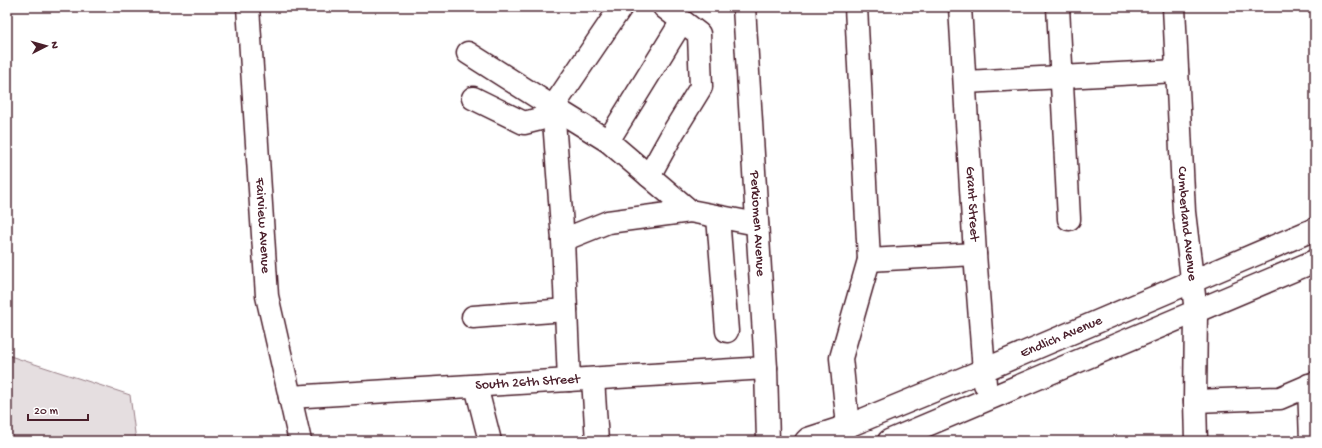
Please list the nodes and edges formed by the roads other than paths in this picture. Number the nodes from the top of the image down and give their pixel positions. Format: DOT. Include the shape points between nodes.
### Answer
graph roads {
  1 [pos="248,7"];
  2 [pos="621,7"];
  3 [pos="664,7"];
  4 [pos="744,7"];
  5 [pos="856,7"];
  6 [pos="960,7"];
  7 [pos="1058,7"];
  8 [pos="1174,7"];
  9 [pos="682,21"];
  10 [pos="468,53"];
  11 [pos="1177,71"];
  12 [pos="1061,78"];
  13 [pos="965,82"];
  14 [pos="473,98"];
  15 [pos="553,107"];
  16 [pos="608,141"];
  17 [pos="648,176"];
  18 [pos="690,211"];
  19 [pos="718,217"];
  20 [pos="1069,219"];
  21 [pos="757,224"];
  22 [pos="1315,228"];
  23 [pos="563,240"];
  24 [pos="975,254"];
  25 [pos="869,260"];
  26 [pos="1315,261"];
  27 [pos="1192,281"];
  28 [pos="566,310"];
  29 [pos="1196,312"];
  30 [pos="472,317"];
  31 [pos="727,331"];
  32 [pos="766,368"];
  33 [pos="984,370"];
  34 [pos="593,379"];
  35 [pos="569,380"];
  36 [pos="1312,384"];
  37 [pos="476,386"];
  38 [pos="290,397"];
  39 [pos="986,399"];
  40 [pos="1195,402"];
  41 [pos="848,426"];
  42 [pos="300,441"];
  43 [pos="490,441"];
  44 [pos="597,441"];
  45 [pos="768,441"];
  46 [pos="806,441"];
  47 [pos="889,441"];
  48 [pos="1196,441"];
  49 [pos="1311,441"];
  1 -- 38 [label="street, Fairview Avenue" via="267,296"];
  2 -- 15 [label="street"];
  3 -- 9 [label="street"];
  4 -- 21 [label="street, Perkiomen Avenue"];
  5 -- 25 [label="street"];
  6 -- 13 [label="street, Grant Street"];
  7 -- 12 [label="street"];
  8 -- 11 [label="street, Cumberland Avenue"];
  9 -- 16 [label="street"];
  9 -- 17 [label="street" via="699,34 701,87"];
  10 -- 15 [label="street"];
  11 -- 12 [label="street"];
  11 -- 27 [label="street, Cumberland Avenue" via="1184,212"];
  12 -- 13 [label="street"];
  12 -- 20 [label="street"];
  13 -- 24 [label="street, Grant Street"];
  14 -- 15 [label="street" via="524,123 540,119"];
  15 -- 16 [label="street"];
  15 -- 23 [label="street"];
  16 -- 17 [label="street"];
  17 -- 18 [label="street"];
  18 -- 19 [label="street"];
  18 -- 23 [label="street" via="608,222"];
  19 -- 21 [label="street"];
  19 -- 31 [label="street"];
  21 -- 32 [label="street, Perkiomen Avenue"];
  22 -- 27 [label="street, Endlich Avenue"];
  23 -- 28 [label="street"];
  24 -- 25 [label="street"];
  24 -- 33 [label="street, Grant Street"];
  25 -- 41 [label="street" via="841,358"];
  26 -- 29 [label="street, Endlich Avenue"];
  27 -- 29 [label="street, Cumberland Avenue"];
  27 -- 33 [label="street, Endlich Avenue"];
  28 -- 30 [label="street"];
  28 -- 35 [label="street"];
  29 -- 39 [label="street, Endlich Avenue"];
  29 -- 40 [label="street, Cumberland Avenue"];
  32 -- 34 [label="street, South 26th Street"];
  32 -- 45 [label="street, Perkiomen Avenue"];
  33 -- 39 [label="street, Grant Street"];
  33 -- 41 [label="street, Endlich Avenue"];
  34 -- 35 [label="street, South 26th Street"];
  34 -- 44 [label="street"];
  35 -- 37 [label="street, South 26th Street"];
  36 -- 40 [label="street" via="1280,398"];
  36 -- 49 [label="street"];
  37 -- 38 [label="street, South 26th Street"];
  37 -- 43 [label="street"];
  38 -- 42 [label="street, Fairview Avenue"];
  39 -- 47 [label="street, Endlich Avenue"];
  40 -- 48 [label="street, Cumberland Avenue"];
  41 -- 46 [label="street, Endlich Avenue"];
}
